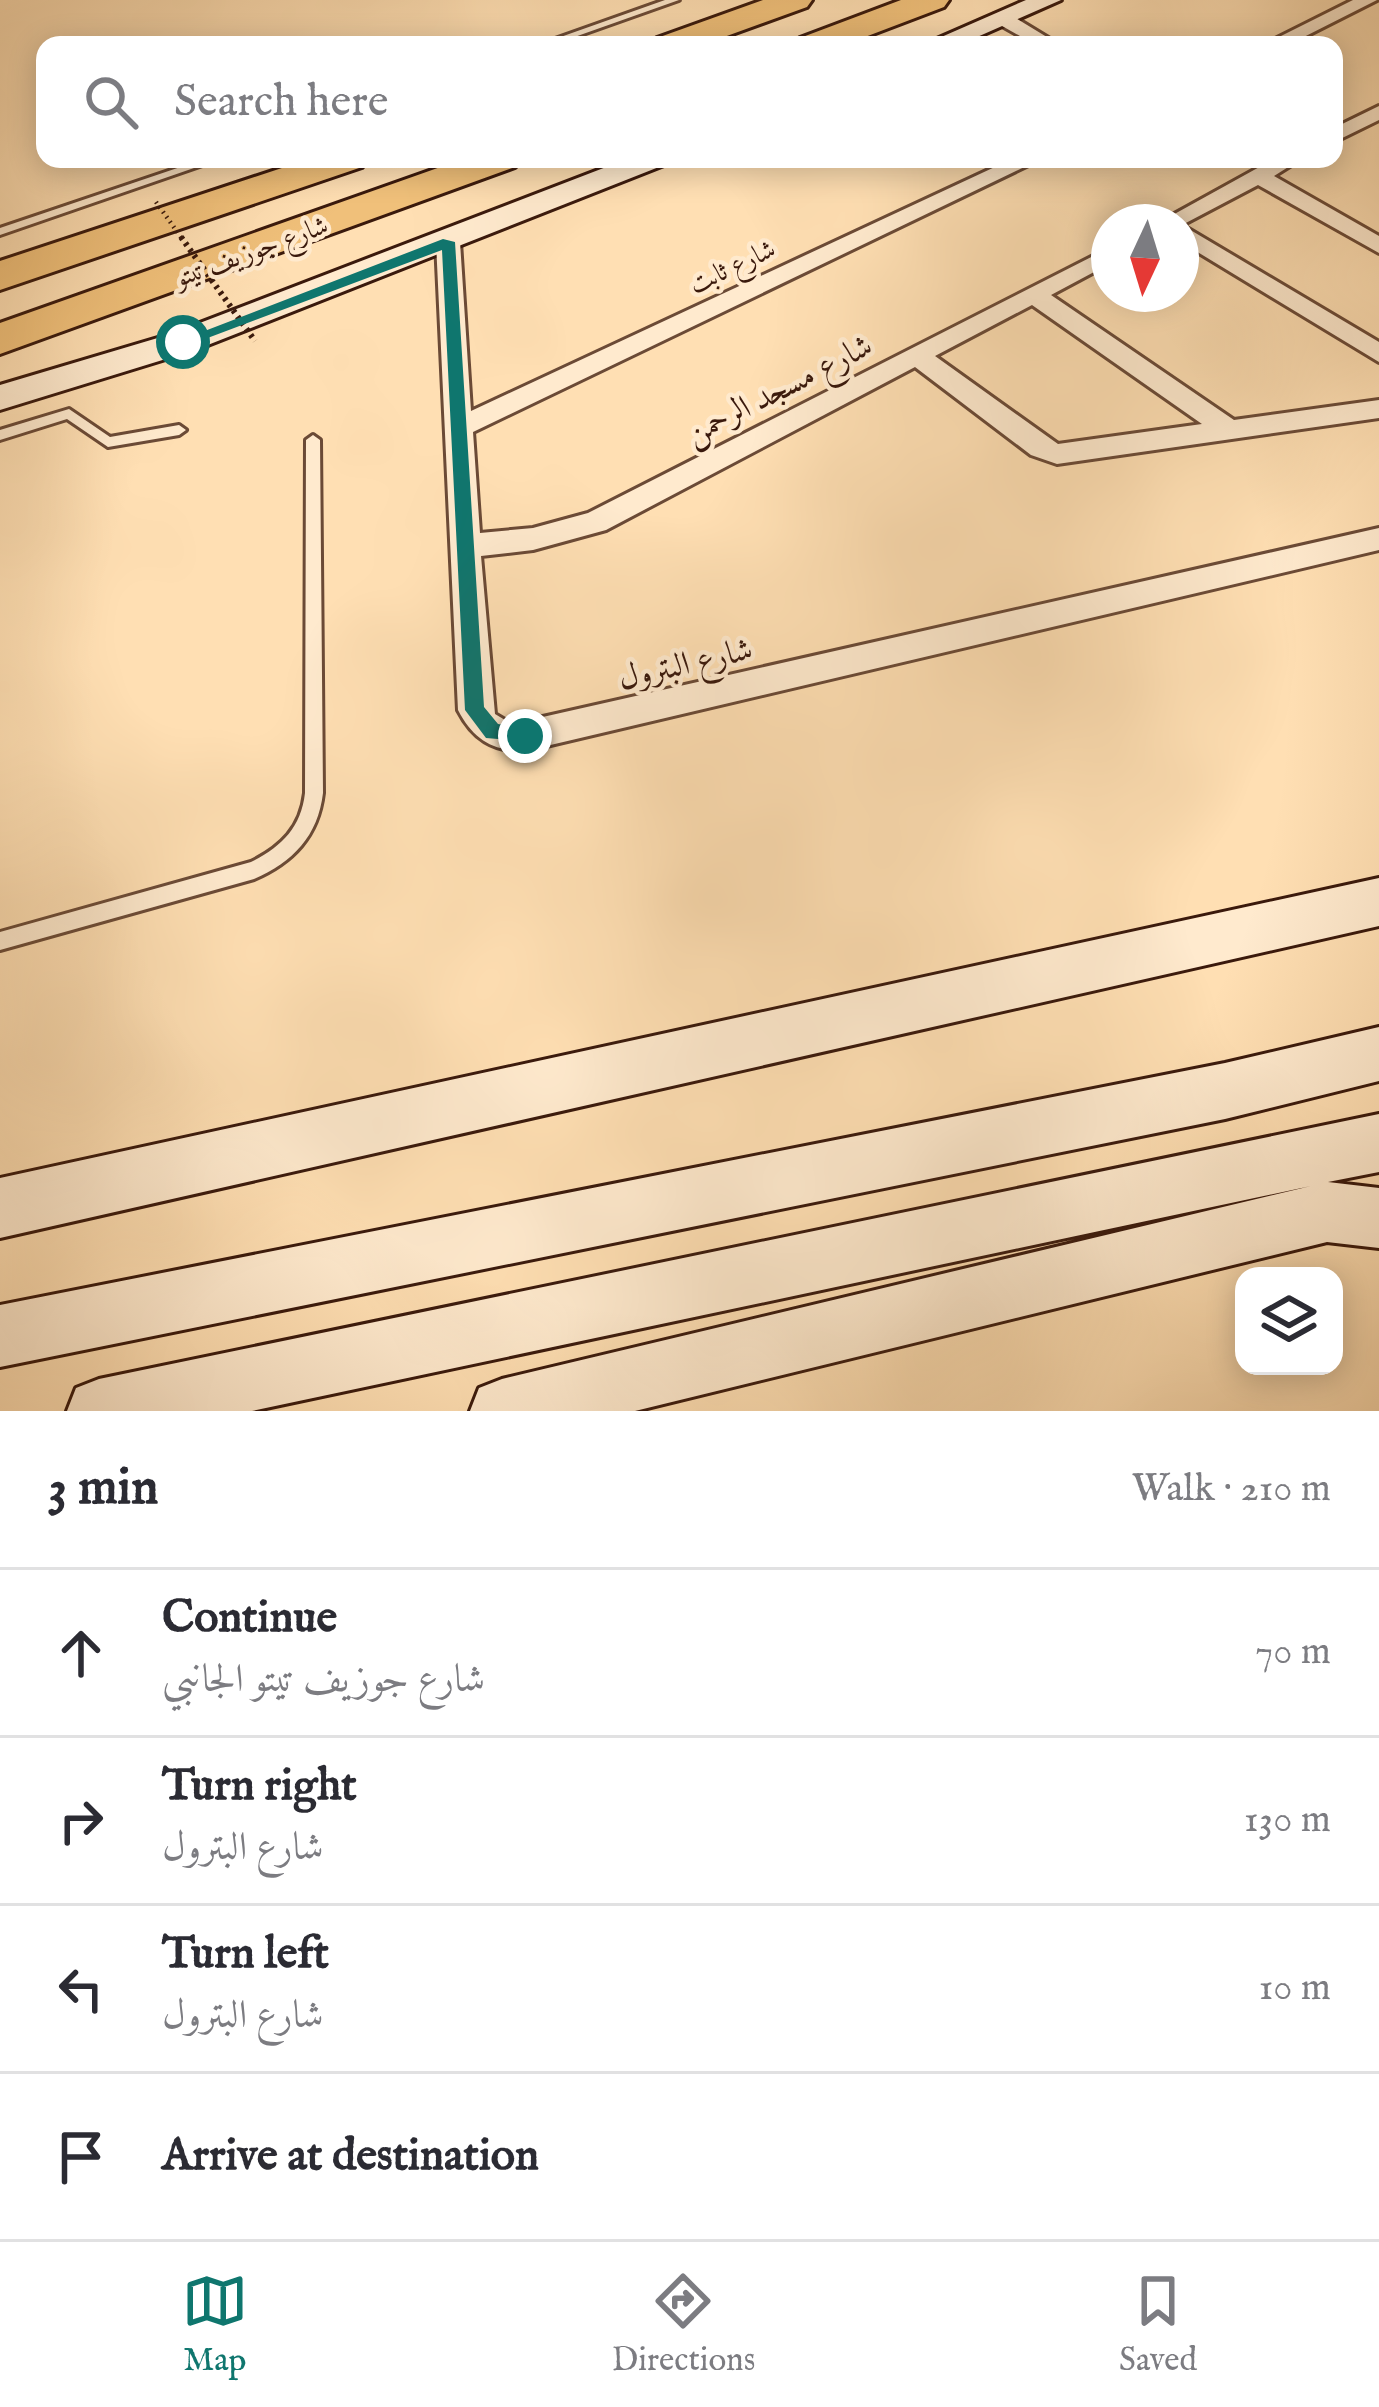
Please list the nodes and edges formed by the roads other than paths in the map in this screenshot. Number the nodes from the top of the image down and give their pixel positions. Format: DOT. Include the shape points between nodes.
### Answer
graph roads {
  1 [pos="674,0"];
  2 [pos="795,0"];
  3 [pos="932,0"];
  4 [pos="1048,0"];
  5 [pos="1369,0"];
  6 [pos="1002,18"];
  7 [pos="569,36"];
  8 [pos="694,36"];
  9 [pos="836,36"];
  10 [pos="958,36"];
  11 [pos="1034,36"];
  12 [pos="1292,36"];
  13 [pos="1378,113"];
  14 [pos="1343,131"];
  15 [pos="188,168"];
  16 [pos="321,168"];
  17 [pos="476,168"];
  18 [pos="633,168"];
  19 [pos="1011,168"];
  20 [pos="1266,168"];
  21 [pos="1272,168"];
  22 [pos="1199,206"];
  23 [pos="0,232"];
  24 [pos="448,242"];
  25 [pos="1199,243"];
  26 [pos="1379,246"];
  27 [pos="1091,265"];
  28 [pos="0,276"];
  29 [pos="1034,295"];
  30 [pos="0,339"];
  31 [pos="1379,354"];
  32 [pos="919,356"];
  33 [pos="0,398"];
  34 [pos="1379,409"];
  35 [pos="460,427"];
  36 [pos="178,430"];
  37 [pos="1231,431"];
  38 [pos="0,435"];
  39 [pos="313,440"];
  40 [pos="1379,539"];
  41 [pos="467,546"];
  42 [pos="1379,902"];
  43 [pos="0,941"];
  44 [pos="1379,1054"];
  45 [pos="1379,1143"];
  46 [pos="0,1208"];
  47 [pos="1362,1210"];
  48 [pos="0,1336"];
  49 [pos="99,1411"];
  50 [pos="502,1411"];
  1 -- 7 [label="lane"];
  2 -- 8 [label="highway"];
  3 -- 9 [label="highway"];
  4 -- 6 [label="main road"];
  5 -- 12 [label="street"];
  6 -- 10 [label="main road"];
  6 -- 11 [label="street"];
  13 -- 14 [label="street"];
  15 -- 23 [label="lane"];
  16 -- 28 [label="highway, شارع جوزيف تيتو"];
  17 -- 30 [label="highway, شارع جوزيف تيتو"];
  18 -- 24 [label="main road"];
  19 -- 35 [label="street, شارع ثابت"];
  20 -- 22 [label="street"];
  21 -- 26 [label="street"];
  24 -- 33 [label="main road" via="183,342"];
  24 -- 35 [label="street, شارع البترول"];
  25 -- 31 [label="street"];
  27 -- 29 [label="street, شارع مسجد الرحمن"];
  29 -- 32 [label="street, شارع مسجد الرحمن"];
  29 -- 37 [label="street"];
  32 -- 37 [label="street" via="1057,454"];
  32 -- 41 [label="street, شارع مسجد الرحمن" via="596,522"];
  34 -- 37 [label="street"];
  35 -- 41 [label="street, شارع البترول"];
  36 -- 38 [label="lane" via="108,442 69,414"];
  39 -- 43 [label="lane" via="308,824 286,852 254,870"];
  40 -- 41 [label="street, شارع البترول" via="514,737 484,726 475,710"];
  42 -- 46 [label="main road"];
  44 -- 48 [label="main road"];
  45 -- 49 [label="main road"];
  47 -- 50 [label="main road"];
}
